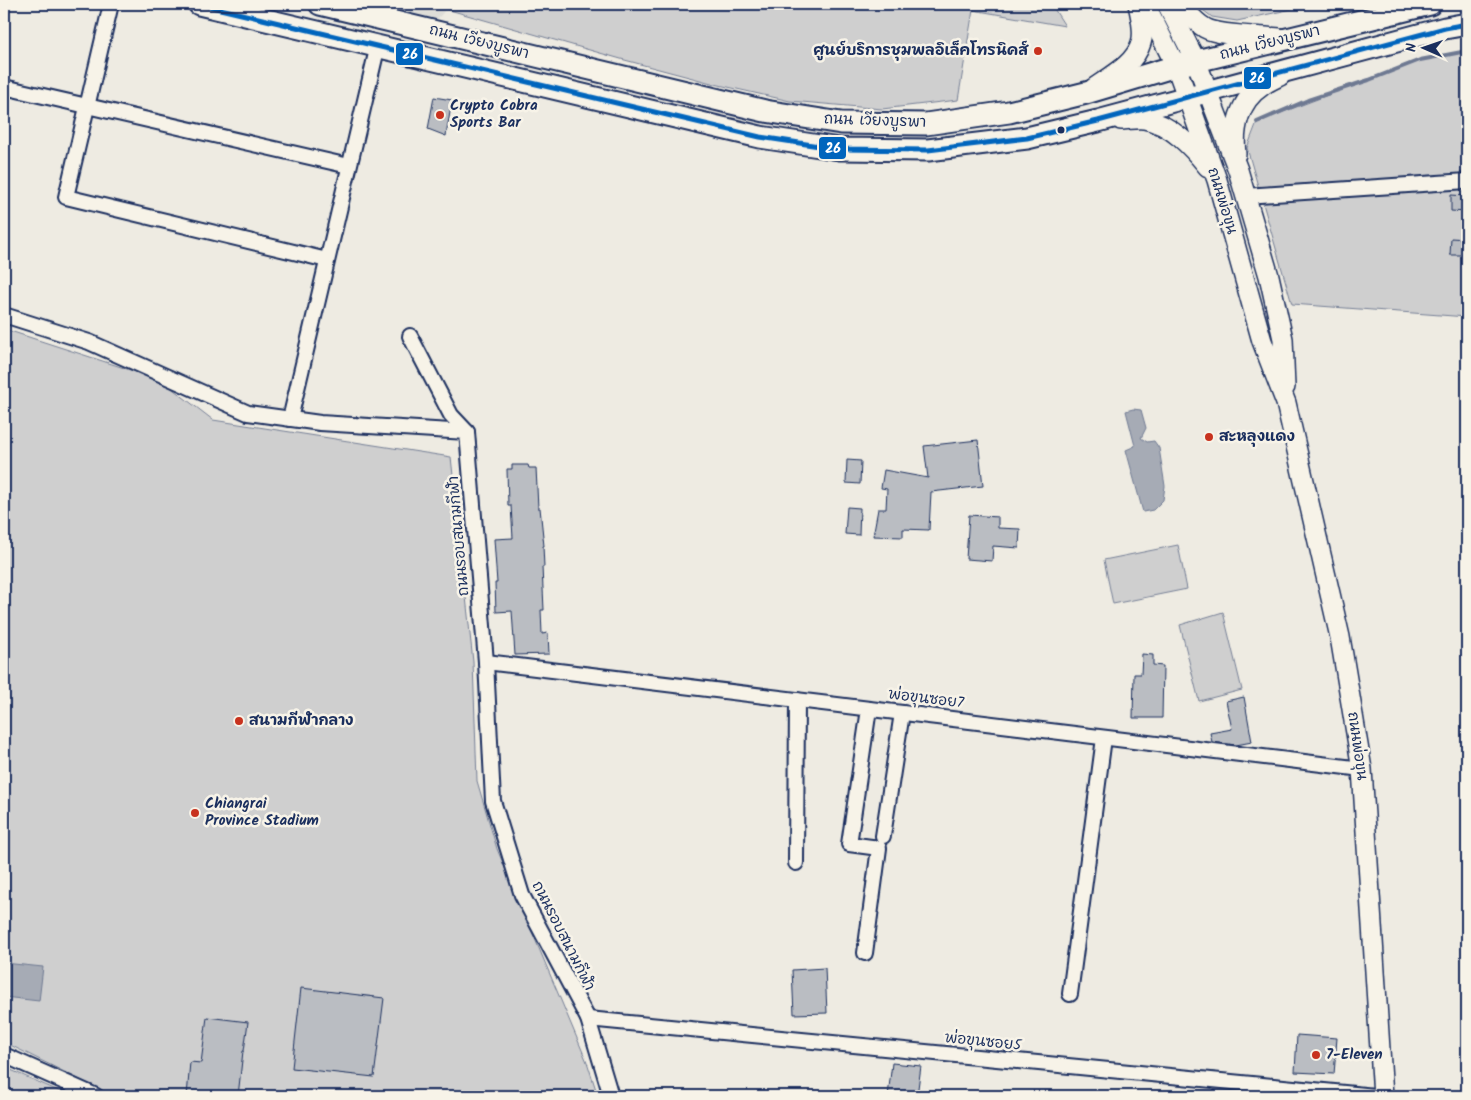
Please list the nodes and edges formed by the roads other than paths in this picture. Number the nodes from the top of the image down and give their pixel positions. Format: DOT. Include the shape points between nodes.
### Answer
graph roads {
  1 [pos="111,4"];
  2 [pos="199,4"];
  3 [pos="310,4"];
  4 [pos="320,4"];
  5 [pos="1138,4"];
  6 [pos="1145,4"];
  7 [pos="1167,4"];
  8 [pos="1179,4"];
  9 [pos="1430,4"];
  10 [pos="1467,24"];
  11 [pos="304,28"];
  12 [pos="1288,39"];
  13 [pos="378,46"];
  14 [pos="1196,61"];
  15 [pos="1176,66"];
  16 [pos="1294,68"];
  17 [pos="4,87"];
  18 [pos="1208,91"];
  19 [pos="1086,93"];
  20 [pos="1186,96"];
  21 [pos="87,106"];
  22 [pos="1098,121"];
  23 [pos="349,166"];
  24 [pos="1238,170"];
  25 [pos="1218,180"];
  26 [pos="1467,181"];
  27 [pos="1245,196"];
  28 [pos="327,260"];
  29 [pos="4,315"];
  30 [pos="410,336"];
  31 [pos="1286,403"];
  32 [pos="290,419"];
  33 [pos="467,432"];
  34 [pos="486,662"];
  35 [pos="797,700"];
  36 [pos="869,709"];
  37 [pos="902,713"];
  38 [pos="1104,738"];
  39 [pos="1362,769"];
  40 [pos="883,836"];
  41 [pos="796,863"];
  42 [pos="865,953"];
  43 [pos="1070,994"];
  44 [pos="588,1020"];
  45 [pos="4,1054"];
  46 [pos="96,1096"];
  47 [pos="611,1096"];
  48 [pos="1374,1096"];
  49 [pos="1383,1096"];
  1 -- 21 [label="street"];
  2 -- 11 [label="main road, ถนน เวียงบูรพา"];
  3 -- 11 [label="main road"];
  4 -- 19 [label="main road, ถนน เวียงบูรพา" via="765,111 841,123 926,124 1009,112"];
  5 -- 19 [label="main road" via="1142,42 1133,58"];
  6 -- 15 [label="main road, ถนนพ่อขุน"];
  7 -- 14 [label="main road, ถนนพ่อขุน"];
  8 -- 12 [label="main road" via="1207,29"];
  9 -- 12 [label="main road, ถนน เวียงบูรพา"];
  10 -- 16 [label="main road, ถนน เวียงบูรพา"];
  11 -- 13 [label="main road, ถนน เวียงบูรพา"];
  12 -- 14 [label="main road, ถนน เวียงบูรพา"];
  13 -- 22 [label="main road, ถนน เวียงบูรพา" via="760,137 838,149 928,150 1027,138"];
  13 -- 23 [label="street"];
  14 -- 15 [label="main road, ถนน เวียงบูรพา"];
  14 -- 18 [label="main road, ถนนพ่อขุน"];
  15 -- 19 [label="main road, ถนน เวียงบูรพา"];
  15 -- 20 [label="main road, ถนนพ่อขุน"];
  16 -- 18 [label="main road, ถนน เวียงบูรพา"];
  16 -- 24 [label="main road" via="1261,86 1238,118 1234,139"];
  17 -- 21 [label="street"];
  18 -- 20 [label="main road, ถนน เวียงบูรพา"];
  18 -- 24 [label="main road, ถนนพ่อขุน"];
  20 -- 22 [label="main road, ถนน เวียงบูรพา"];
  20 -- 25 [label="main road, ถนนพ่อขุน"];
  21 -- 23 [label="street"];
  21 -- 28 [label="street" via="66,197"];
  22 -- 25 [label="main road" via="1143,119 1165,126 1200,156"];
  23 -- 28 [label="street"];
  24 -- 27 [label="main road, ถนนพ่อขุน"];
  25 -- 31 [label="main road, ถนนพ่อขุน" via="1262,341"];
  26 -- 27 [label="street"];
  27 -- 31 [label="main road, ถนนพ่อขุน" via="1283,338"];
  28 -- 32 [label="street"];
  29 -- 32 [label="street" via="89,342 248,413"];
  30 -- 33 [label="street" via="451,415"];
  31 -- 39 [label="main road, ถนนพ่อขุน" via="1340,637"];
  32 -- 33 [label="street"];
  33 -- 34 [label="street, ถนนรอบสนามกีฬา"];
  34 -- 35 [label="street, พ่อขุนซอย7"];
  34 -- 44 [label="street, ถนนรอบสนามกีฬา" via="493,801 522,895"];
  35 -- 36 [label="street, พ่อขุนซอย7"];
  35 -- 41 [label="street"];
  36 -- 37 [label="street, พ่อขุนซอย7"];
  36 -- 42 [label="street" via="849,844 880,848"];
  37 -- 38 [label="street, พ่อขุนซอย7"];
  37 -- 40 [label="street"];
  38 -- 39 [label="street, พ่อขุนซอย7"];
  38 -- 43 [label="street"];
  39 -- 49 [label="main road, ถนนพ่อขุน"];
  44 -- 47 [label="street, ถนนรอบสนามกีฬา"];
  44 -- 48 [label="street, พ่อขุนซอย5"];
  45 -- 46 [label="street"];
}
